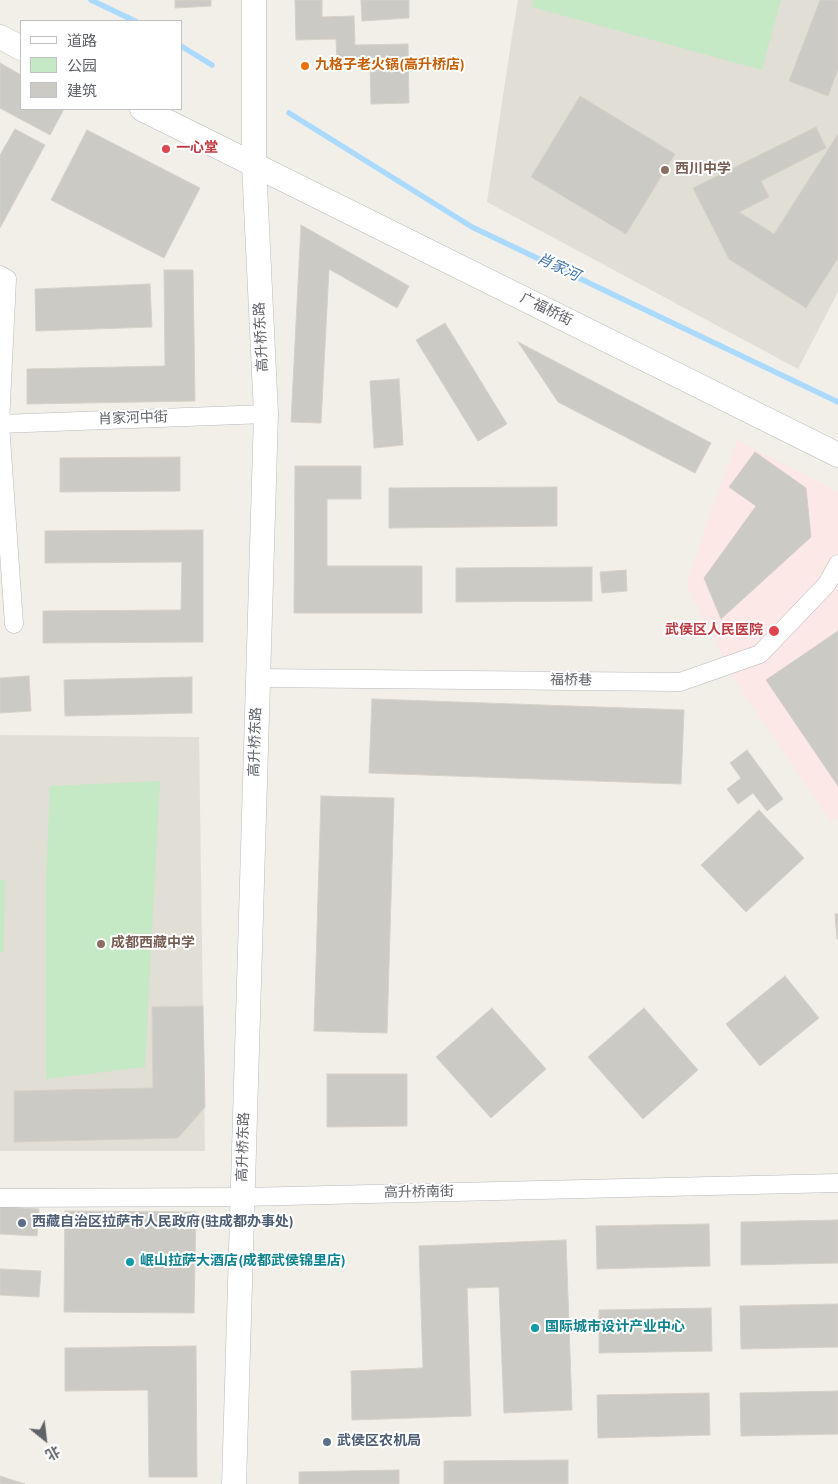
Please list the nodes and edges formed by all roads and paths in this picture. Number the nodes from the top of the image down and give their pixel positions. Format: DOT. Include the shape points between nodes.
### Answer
graph roads {
  1 [pos="254,0"];
  2 [pos="0,37"];
  3 [pos="20,47"];
  4 [pos="144,110"];
  5 [pos="254,165"];
  6 [pos="0,275"];
  7 [pos="266,414"];
  8 [pos="0,424"];
  9 [pos="838,455"];
  10 [pos="838,564"];
  11 [pos="14,624"];
  12 [pos="257,678"];
  13 [pos="838,1183"];
  14 [pos="243,1197"];
  15 [pos="0,1198"];
  16 [pos="234,1484"];
  1 -- 5 [label="street, 高升桥东路"];
  2 -- 3 [label="street"];
  4 -- 5 [label="street, 广福桥街"];
  5 -- 7 [label="street, 高升桥东路"];
  5 -- 9 [label="street, 广福桥街"];
  6 -- 8 [label="street" via="7,279"];
  7 -- 8 [label="street, 肖家河中街"];
  7 -- 12 [label="street, 高升桥东路"];
  8 -- 11 [label="street"];
  10 -- 12 [label="street, 福桥巷" via="827,584 760,654 680,682"];
  12 -- 14 [label="street, 高升桥东路"];
  13 -- 14 [label="street, 高升桥南街"];
  14 -- 15 [label="street, 高升桥南街"];
  14 -- 16 [label="street, 高升桥东路"];
}
